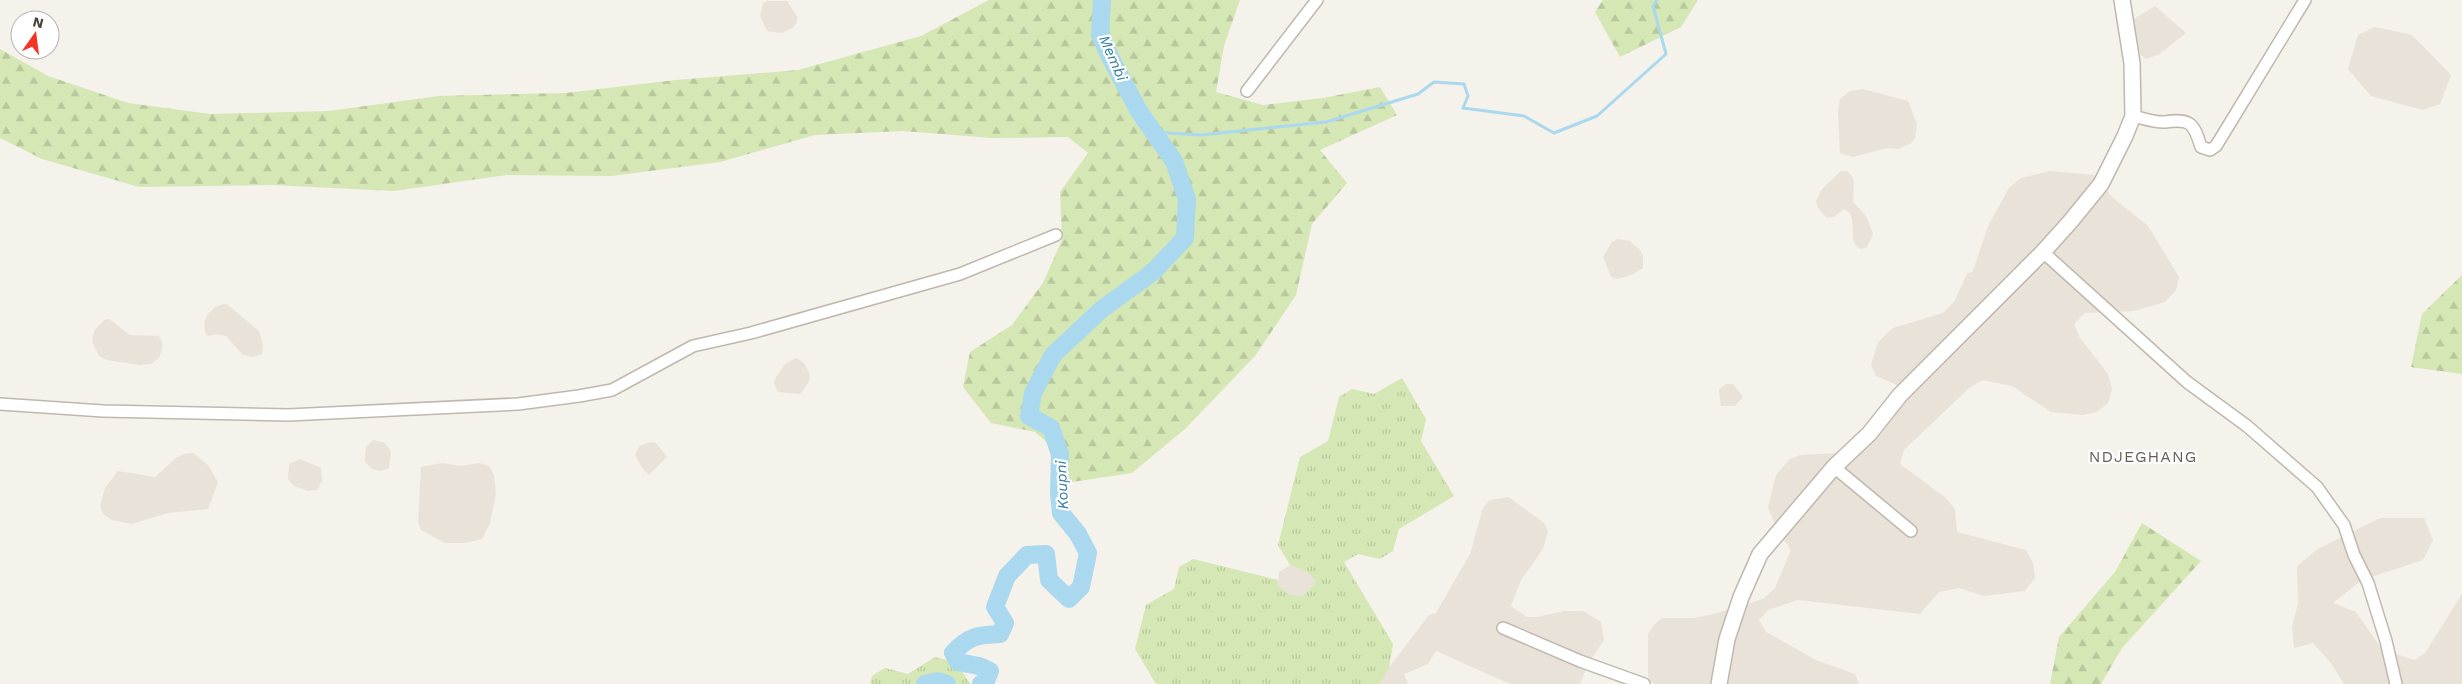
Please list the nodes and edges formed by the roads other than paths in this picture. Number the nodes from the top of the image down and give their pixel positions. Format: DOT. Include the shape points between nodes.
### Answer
graph roads {
  1 [pos="1317,0"];
  2 [pos="2122,0"];
  3 [pos="2305,0"];
  4 [pos="1247,91"];
  5 [pos="2133,116"];
  6 [pos="1056,235"];
  7 [pos="2043,252"];
  8 [pos="0,404"];
  9 [pos="1834,467"];
  10 [pos="1911,531"];
  11 [pos="1503,628"];
  12 [pos="1644,684"];
  13 [pos="1719,684"];
  14 [pos="2396,684"];
  1 -- 4 [label="street"];
  2 -- 5 [label="street" via="2132,62"];
  3 -- 5 [label="street" via="2216,146 2210,150 2201,147 2190,123"];
  5 -- 7 [label="street" via="2101,184"];
  6 -- 8 [label="street" via="960,274 751,334 693,346 612,390 579,396 518,404 288,415 103,411"];
  7 -- 9 [label="street" via="1964,329 1900,395 1869,434"];
  7 -- 14 [label="street" via="2187,382 2247,426 2317,487 2344,525 2368,583"];
  9 -- 10 [label="street"];
  9 -- 13 [label="street" via="1760,554 1727,639"];
  11 -- 12 [label="street"];
}
